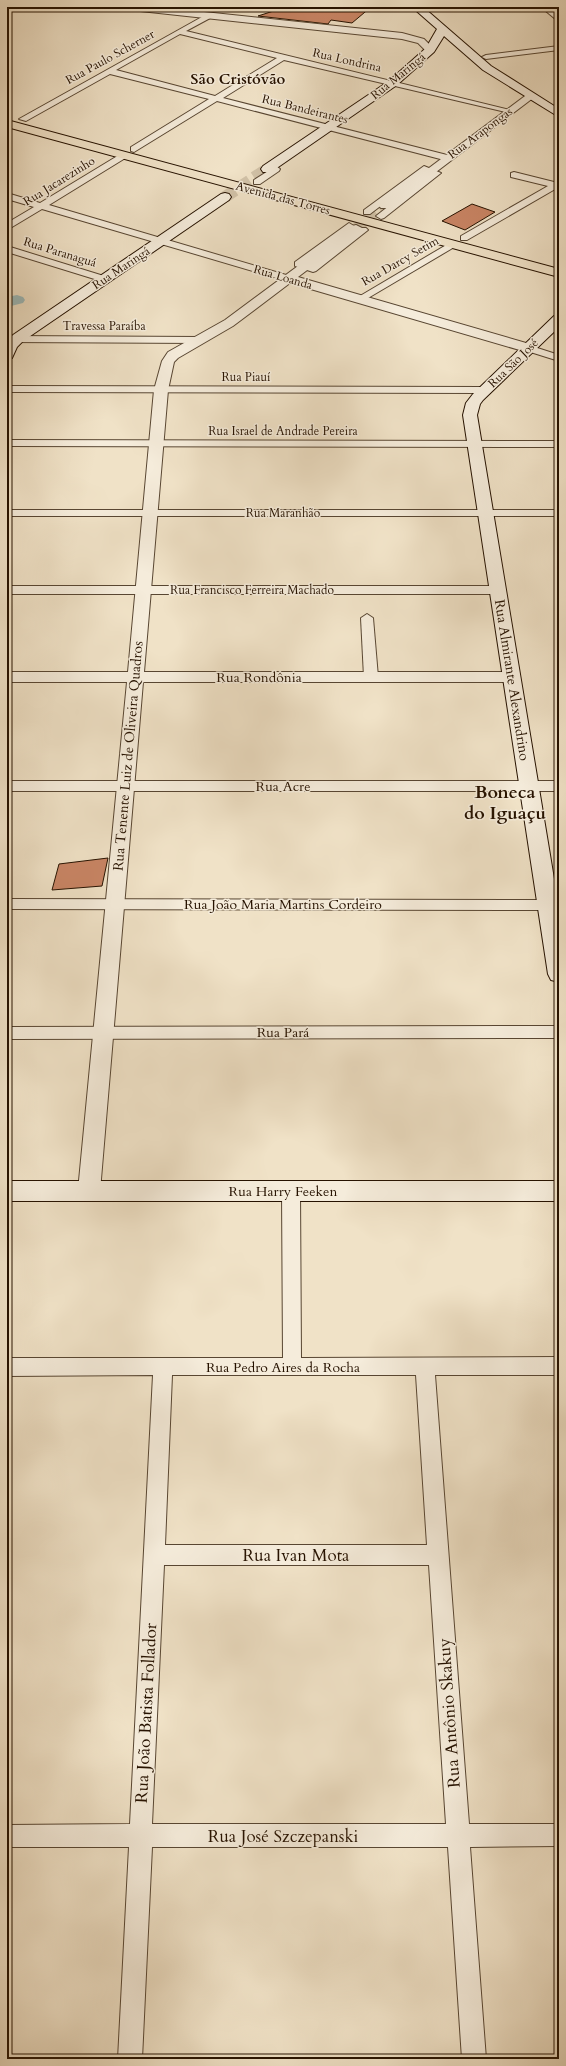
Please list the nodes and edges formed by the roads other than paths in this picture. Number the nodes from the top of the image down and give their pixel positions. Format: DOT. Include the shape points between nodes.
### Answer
graph roads {
  1 [pos="131,7"];
  2 [pos="417,7"];
  3 [pos="424,7"];
  4 [pos="545,7"];
  5 [pos="189,10"];
  6 [pos="209,16"];
  7 [pos="559,20"];
  8 [pos="442,29"];
  9 [pos="178,32"];
  10 [pos="461,45"];
  11 [pos="559,48"];
  12 [pos="477,49"];
  13 [pos="430,50"];
  14 [pos="283,57"];
  15 [pos="486,57"];
  16 [pos="109,71"];
  17 [pos="393,83"];
  18 [pos="532,94"];
  19 [pos="216,99"];
  20 [pos="559,107"];
  21 [pos="510,111"];
  22 [pos="559,114"];
  23 [pos="11,122"];
  24 [pos="328,127"];
  25 [pos="129,152"];
  26 [pos="448,158"];
  27 [pos="271,169"];
  28 [pos="431,171"];
  29 [pos="514,175"];
  30 [pos="257,182"];
  31 [pos="558,185"];
  32 [pos="7,196"];
  33 [pos="225,197"];
  34 [pos="41,206"];
  35 [pos="383,211"];
  36 [pos="367,212"];
  37 [pos="7,227"];
  38 [pos="356,228"];
  39 [pos="161,241"];
  40 [pos="459,241"];
  41 [pos="7,249"];
  42 [pos="559,264"];
  43 [pos="559,273"];
  44 [pos="104,279"];
  45 [pos="290,279"];
  46 [pos="360,299"];
  47 [pos="559,319"];
  48 [pos="12,338"];
  49 [pos="200,340"];
  50 [pos="528,348"];
  51 [pos="7,355"];
  52 [pos="559,358"];
  53 [pos="7,389"];
  54 [pos="161,390"];
  55 [pos="484,390"];
  56 [pos="7,442"];
  57 [pos="156,443"];
  58 [pos="474,444"];
  59 [pos="559,444"];
  60 [pos="7,513"];
  61 [pos="150,513"];
  62 [pos="486,513"];
  63 [pos="559,513"];
  64 [pos="7,590"];
  65 [pos="143,590"];
  66 [pos="498,590"];
  67 [pos="367,618"];
  68 [pos="7,677"];
  69 [pos="135,677"];
  70 [pos="371,677"];
  71 [pos="512,677"];
  72 [pos="7,786"];
  73 [pos="125,786"];
  74 [pos="529,786"];
  75 [pos="559,786"];
  76 [pos="7,904"];
  77 [pos="114,904"];
  78 [pos="554,905"];
  79 [pos="559,974"];
  80 [pos="559,1032"];
  81 [pos="7,1033"];
  82 [pos="103,1033"];
  83 [pos="7,1191"];
  84 [pos="89,1191"];
  85 [pos="291,1191"];
  86 [pos="559,1191"];
  87 [pos="559,1366"];
  88 [pos="7,1367"];
  89 [pos="163,1367"];
  90 [pos="292,1367"];
  91 [pos="425,1367"];
  92 [pos="438,1555"];
  93 [pos="154,1556"];
  94 [pos="458,1835"];
  95 [pos="559,1835"];
  96 [pos="7,1836"];
  97 [pos="141,1836"];
  98 [pos="130,2059"];
  99 [pos="474,2059"];
  1 -- 5 [label="street"];
  2 -- 8 [label="main road"];
  3 -- 12 [label="main road"];
  4 -- 7 [label="street"];
  5 -- 6 [label="street"];
  6 -- 9 [label="street, Rua Paulo Scherner"];
  6 -- 13 [label="street" via="402,36 421,41"];
  8 -- 10 [label="main road"];
  8 -- 13 [label="main road, Rua Maringá"];
  9 -- 14 [label="street, Rua Londrina"];
  9 -- 16 [label="street, Rua Paulo Scherner"];
  10 -- 12 [label="main road"];
  10 -- 13 [label="main road" via="444,45"];
  10 -- 18 [label="main road" via="487,68"];
  11 -- 15 [label="street"];
  12 -- 15 [label="main road"];
  13 -- 17 [label="main road, Rua Maringá"];
  14 -- 17 [label="street, Rua Londrina"];
  14 -- 19 [label="street, Rua Jacarezinho"];
  15 -- 18 [label="main road"];
  16 -- 19 [label="street, Rua Bandeirantes"];
  16 -- 23 [label="street, Rua Paulo Scherner"];
  17 -- 21 [label="street, Rua Londrina"];
  17 -- 24 [label="main road, Rua Maringá"];
  18 -- 20 [label="main road"];
  18 -- 21 [label="street, Rua Arapongas"];
  18 -- 22 [label="main road"];
  19 -- 24 [label="street, Rua Bandeirantes"];
  19 -- 25 [label="street, Rua Jacarezinho"];
  21 -- 26 [label="street, Rua Arapongas"];
  23 -- 25 [label="highway, Avenida das Torres"];
  24 -- 26 [label="street, Rua Bandeirantes"];
  24 -- 27 [label="main road, Rua Maringá"];
  25 -- 30 [label="highway, Avenida das Torres"];
  25 -- 34 [label="street, Rua Jacarezinho"];
  25 -- 40 [label="highway, Avenida das Torres"];
  26 -- 28 [label="street, Rua Arapongas"];
  27 -- 30 [label="street"];
  28 -- 35 [label="street, Rua Arapongas"];
  28 -- 36 [label="street, Rua Arapongas" via="424,169"];
  29 -- 31 [label="street"];
  30 -- 36 [label="highway, Avenida das Torres"];
  31 -- 40 [label="street, Rua Darcy Setim"];
  32 -- 34 [label="street, Rua Loanda"];
  33 -- 39 [label="main road, Rua Maringá"];
  34 -- 37 [label="street, Rua Jacarezinho"];
  34 -- 39 [label="street, Rua Loanda"];
  35 -- 36 [label="highway, Avenida das Torres"];
  35 -- 40 [label="highway, Avenida das Torres"];
  38 -- 45 [label="street"];
  39 -- 44 [label="main road, Rua Maringá"];
  39 -- 45 [label="street, Rua Loanda"];
  40 -- 42 [label="highway, Avenida das Torres"];
  40 -- 43 [label="highway, Avenida das Torres"];
  40 -- 46 [label="street, Rua Darcy Setim"];
  41 -- 44 [label="street, Rua Paranaguá"];
  44 -- 48 [label="main road, Rua Maringá"];
  45 -- 46 [label="street, Rua Loanda"];
  45 -- 49 [label="street" via="229,323"];
  46 -- 50 [label="street, Rua Loanda"];
  47 -- 50 [label="main road, Rua São José"];
  48 -- 49 [label="street, Travessa Paraíba"];
  48 -- 51 [label="main road"];
  49 -- 54 [label="street, Rua Tenente Luiz de Oliveira Quadros" via="172,355 168,361"];
  50 -- 52 [label="street, Rua Loanda"];
  50 -- 55 [label="main road, Rua São José"];
  53 -- 54 [label="street, Rua Piauí"];
  54 -- 55 [label="street, Rua Piauí"];
  54 -- 57 [label="street, Rua Tenente Luiz de Oliveira Quadros"];
  55 -- 58 [label="main road, Rua Almirante Alexandrino" via="473,403 471,410"];
  56 -- 57 [label="street, Rua Israel de Andrade Pereira"];
  57 -- 58 [label="street, Rua Israel de Andrade Pereira"];
  57 -- 61 [label="street, Rua Tenente Luiz de Oliveira Quadros"];
  58 -- 59 [label="street, Rua Israel de Andrade Pereira"];
  58 -- 62 [label="main road, Rua Almirante Alexandrino"];
  60 -- 61 [label="street, Rua Maranhão"];
  61 -- 62 [label="street, Rua Maranhão"];
  61 -- 65 [label="street, Rua Tenente Luiz de Oliveira Quadros"];
  62 -- 63 [label="street, Rua Maranhão"];
  62 -- 66 [label="main road, Rua Almirante Alexandrino"];
  64 -- 65 [label="street, Rua Francisco Ferreira Machado"];
  65 -- 66 [label="street, Rua Francisco Ferreira Machado"];
  65 -- 69 [label="street, Rua Tenente Luiz de Oliveira Quadros"];
  66 -- 71 [label="main road, Rua Almirante Alexandrino"];
  67 -- 70 [label="street"];
  68 -- 69 [label="street, Rua Rondônia"];
  69 -- 70 [label="street, Rua Rondônia"];
  69 -- 73 [label="street, Rua Tenente Luiz de Oliveira Quadros"];
  70 -- 71 [label="street, Rua Rondônia"];
  71 -- 74 [label="main road, Rua Almirante Alexandrino"];
  72 -- 73 [label="street, Rua Acre"];
  73 -- 74 [label="street, Rua Acre"];
  73 -- 77 [label="street, Rua Tenente Luiz de Oliveira Quadros"];
  74 -- 75 [label="street, Rua Acre"];
  74 -- 78 [label="main road, Rua Almirante Alexandrino"];
  76 -- 77 [label="street, Rua João Maria Martins Cordeiro"];
  77 -- 78 [label="street, Rua João Maria Martins Cordeiro"];
  77 -- 82 [label="street, Rua Tenente Luiz de Oliveira Quadros"];
  78 -- 79 [label="main road, Rua Almirante Alexandrino"];
  80 -- 82 [label="street, Rua Pará"];
  81 -- 82 [label="street, Rua Pará"];
  82 -- 84 [label="street, Rua Tenente Luiz de Oliveira Quadros"];
  83 -- 84 [label="main road, Rua Harry Feeken"];
  84 -- 85 [label="main road, Rua Harry Feeken"];
  85 -- 86 [label="main road, Rua Harry Feeken"];
  85 -- 90 [label="street"];
  87 -- 91 [label="street, Rua Pedro Aires da Rocha"];
  88 -- 89 [label="street, Rua Pedro Aires da Rocha"];
  89 -- 90 [label="street, Rua Pedro Aires da Rocha"];
  89 -- 93 [label="street, Rua João Batista Follador"];
  90 -- 91 [label="street, Rua Pedro Aires da Rocha"];
  91 -- 92 [label="street, Rua Antônio Skakuy"];
  92 -- 93 [label="street, Rua Ivan Mota"];
  92 -- 94 [label="street, Rua Antônio Skakuy"];
  93 -- 97 [label="street, Rua João Batista Follador"];
  94 -- 95 [label="street, Rua José Szczepanski"];
  94 -- 97 [label="street, Rua José Szczepanski"];
  94 -- 99 [label="street, Rua Antônio Skakuy"];
  96 -- 97 [label="street, Rua José Szczepanski"];
  97 -- 98 [label="street, Rua João Batista Follador"];
}
